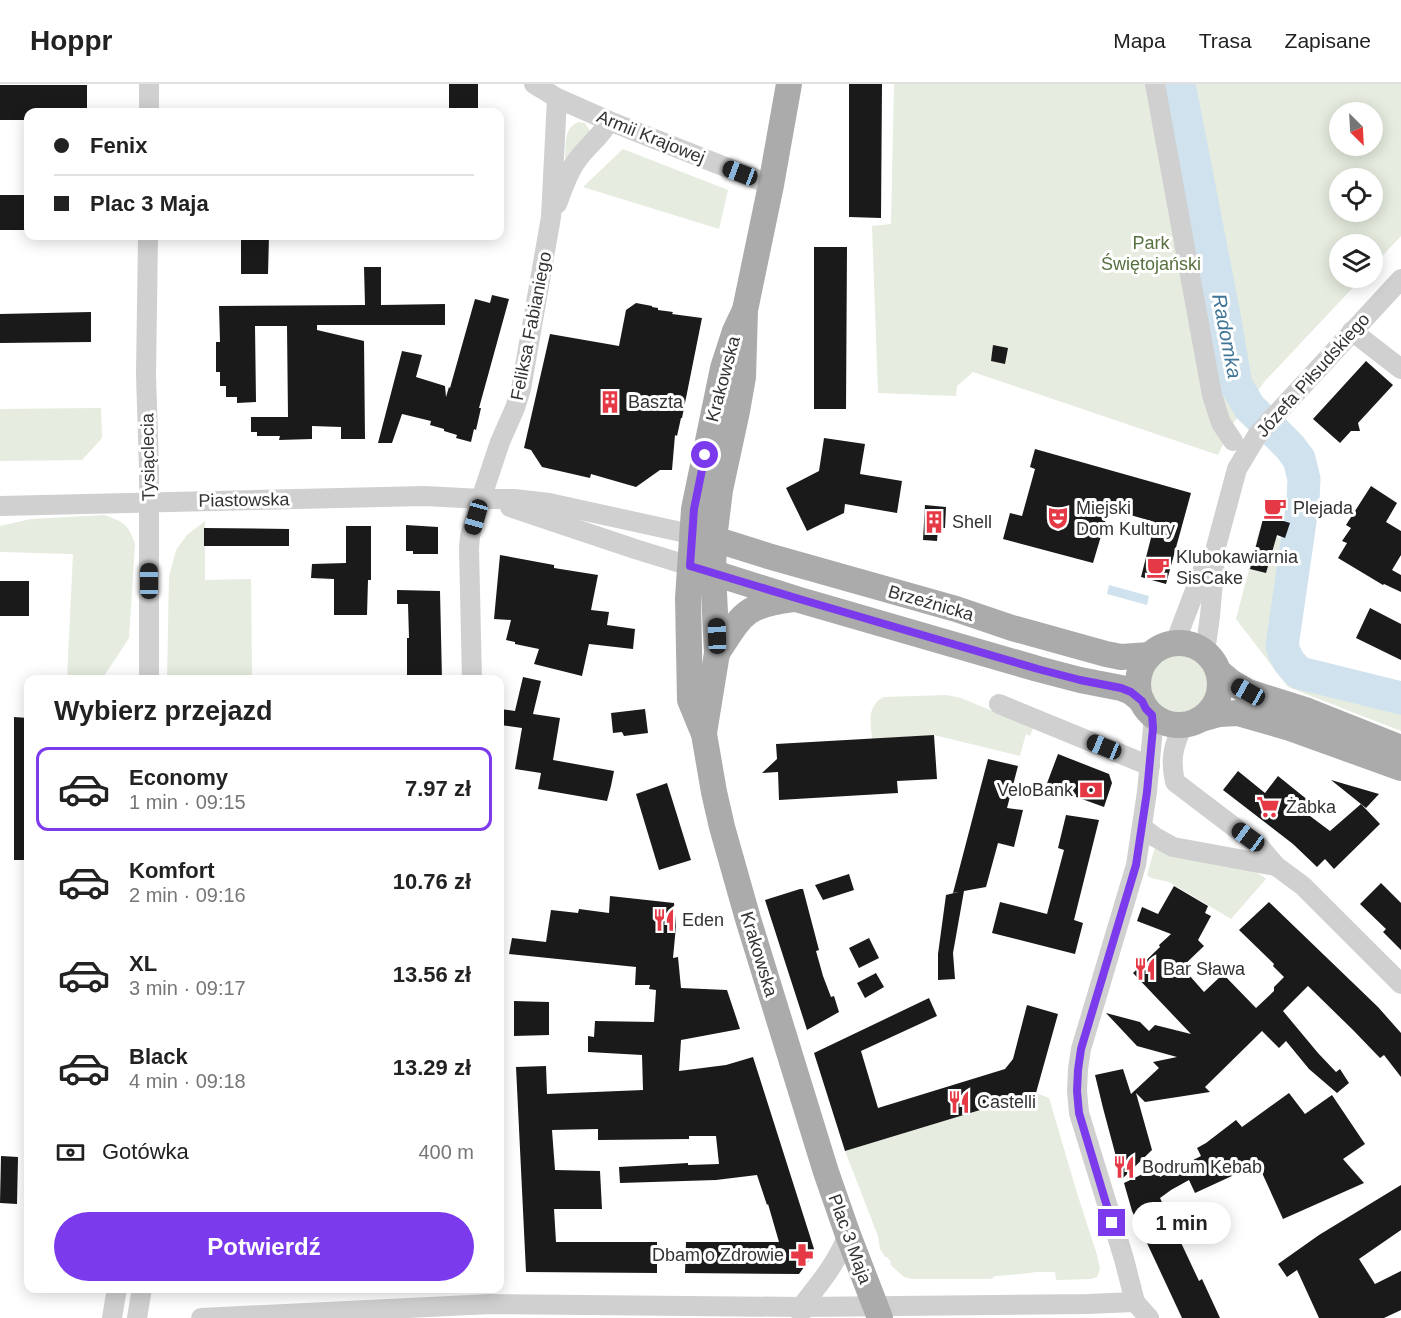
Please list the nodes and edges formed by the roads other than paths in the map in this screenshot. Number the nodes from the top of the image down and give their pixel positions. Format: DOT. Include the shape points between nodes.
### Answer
graph roads {
  1 [pos="149,84"];
  2 [pos="534,84"];
  3 [pos="789,84"];
  4 [pos="1155,84"];
  5 [pos="557,98"];
  6 [pos="148,108"];
  7 [pos="609,121"];
  8 [pos="771,185"];
  9 [pos="551,217"];
  10 [pos="148,240"];
  11 [pos="1401,279"];
  12 [pos="1352,331"];
  13 [pos="1401,369"];
  14 [pos="1233,441"];
  15 [pos="484,499"];
  16 [pos="149,503"];
  17 [pos="0,506"];
  18 [pos="703,536"];
  19 [pos="1216,547"];
  20 [pos="701,570"];
  21 [pos="796,598"];
  22 [pos="1175,643"];
  23 [pos="717,653"];
  24 [pos="1150,655"];
  25 [pos="1212,662"];
  26 [pos="149,675"];
  27 [pos="472,675"];
  28 [pos="999,705"];
  29 [pos="1147,708"];
  30 [pos="1192,722"];
  31 [pos="704,734"];
  32 [pos="1401,748"];
  33 [pos="1150,766"];
  34 [pos="1401,768"];
  35 [pos="1175,782"];
  36 [pos="1147,792"];
  37 [pos="1143,828"];
  38 [pos="1276,866"];
  39 [pos="1401,984"];
  40 [pos="826,1172"];
  41 [pos="848,1235"];
  42 [pos="116,1293"];
  43 [pos="141,1293"];
  44 [pos="1135,1302"];
  45 [pos="491,1303"];
  46 [pos="801,1312"];
  47 [pos="877,1312"];
  48 [pos="309,1315"];
  49 [pos="239,1317"];
  50 [pos="112,1318"];
  51 [pos="137,1318"];
  52 [pos="201,1318"];
  53 [pos="1149,1318"];
  1 -- 6 [label="street"];
  2 -- 5 [label="street, Armii Krajowej"];
  3 -- 8 [label="main road, Krakowska"];
  4 -- 14 [label="street" via="1212,395 1221,423"];
  5 -- 7 [label="street, Armii Krajowej"];
  5 -- 9 [label="street, Feliksa Fabianiego"];
  7 -- 8 [label="street, Armii Krajowej"];
  7 -- 9 [label="street, Feliksa Fabianiego" via="577,159"];
  8 -- 18 [label="main road, Krakowska" via="745,310 723,368 698,487"];
  9 -- 15 [label="street, Feliksa Fabianiego" via="521,389 500,442"];
  10 -- 16 [label="street, Tysiąclecia"];
  11 -- 12 [label="street, Józefa Piłsudskiego"];
  12 -- 13 [label="street"];
  12 -- 19 [label="street, Józefa Piłsudskiego" via="1258,435 1237,469"];
  15 -- 16 [label="street, Piastowska" via="425,496"];
  15 -- 18 [label="street, Piastowska" via="549,503"];
  15 -- 20 [label="street, Piastowska"];
  15 -- 27 [label="street, Feliksa Fabianiego" via="469,548"];
  16 -- 17 [label="street, Piastowska"];
  16 -- 26 [label="street, Tysiąclecia"];
  18 -- 20 [label="main road, Krakowska"];
  18 -- 24 [label="main road, Brzeźnicka" via="1106,654"];
  19 -- 22 [label="street, Józefa Piłsudskiego" via="1205,564"];
  19 -- 25 [label="street, Józefa Piłsudskiego" via="1210,616"];
  20 -- 21 [label="main road, Brzeźnicka"];
  20 -- 23 [label="main road, Krakowska"];
  20 -- 31 [label="main road, Krakowska" via="688,598 690,700"];
  21 -- 23 [label="main road" via="750,610 736,623"];
  21 -- 29 [label="main road, Brzeźnicka" via="1038,669 1121,688"];
  22 -- 24 [label="main road"];
  22 -- 25 [label="main road" via="1196,646"];
  23 -- 31 [label="main road, Krakowska"];
  24 -- 29 [label="main road" via="1143,665 1138,689"];
  25 -- 30 [label="main road" via="1220,683 1219,693 1209,712"];
  25 -- 32 [label="main road" via="1230,682 1248,692"];
  28 -- 33 [label="street"];
  29 -- 30 [label="main road" via="1162,721"];
  29 -- 33 [label="street" via="1153,728"];
  30 -- 34 [label="main road" via="1239,713"];
  30 -- 35 [label="street" via="1174,748"];
  31 -- 40 [label="main road, Krakowska" via="722,826"];
  33 -- 36 [label="street"];
  35 -- 36 [label="street"];
  35 -- 38 [label="street" via="1259,846"];
  36 -- 37 [label="street"];
  37 -- 38 [label="street" via="1173,847"];
  37 -- 44 [label="street" via="1136,865 1081,1049 1077,1091 1079,1113"];
  38 -- 39 [label="street" via="1303,886"];
  40 -- 41 [label="main road, Plac 3 Maja"];
  41 -- 46 [label="street" via="840,1254"];
  41 -- 47 [label="main road, Plac 3 Maja"];
  42 -- 50 [label="street"];
  43 -- 51 [label="street"];
  44 -- 47 [label="street, Plac 3 Maja"];
  44 -- 53 [label="street"];
  45 -- 46 [label="street"];
  45 -- 48 [label="street"];
  46 -- 47 [label="street"];
  48 -- 49 [label="street"];
  49 -- 52 [label="street"];
}
